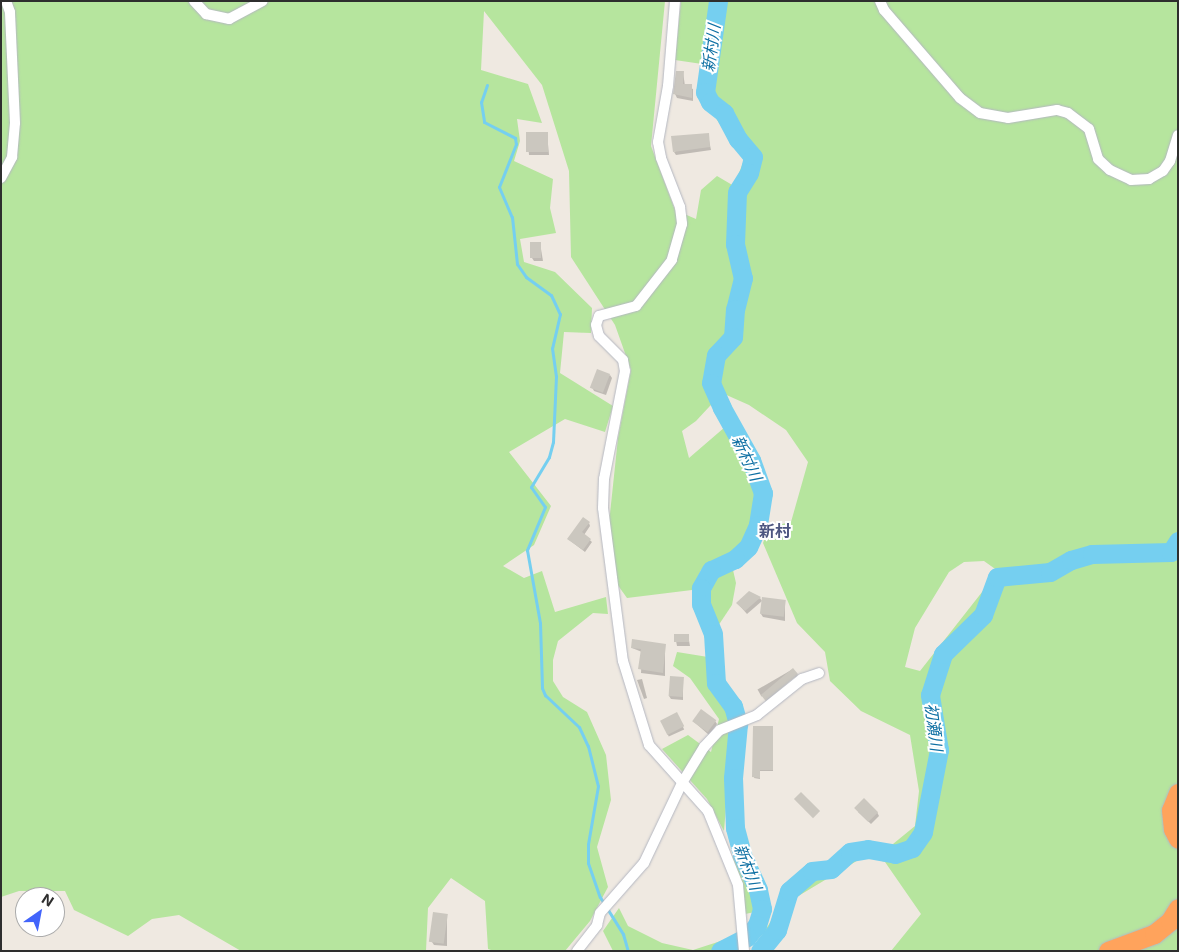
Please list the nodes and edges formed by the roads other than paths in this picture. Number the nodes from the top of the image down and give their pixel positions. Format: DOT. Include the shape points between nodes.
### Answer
graph roads {
  1 [pos="6,1"];
  2 [pos="194,1"];
  3 [pos="263,1"];
  4 [pos="675,1"];
  5 [pos="880,1"];
  6 [pos="1178,135"];
  7 [pos="1,178"];
  8 [pos="819,674"];
  9 [pos="682,783"];
  10 [pos="1178,793"];
  11 [pos="1178,839"];
  12 [pos="1178,908"];
  13 [pos="744,947"];
  14 [pos="577,951"];
  15 [pos="1108,951"];
  1 -- 7 [label="street" via="10,12 15,123 12,157"];
  2 -- 3 [label="street" via="206,14 229,18"];
  4 -- 9 [label="street" via="668,86 658,142 660,158 680,207 682,224 672,260 636,306 599,316 596,326 599,336 623,360 625,371 604,479 603,508 623,661 649,746"];
  5 -- 6 [label="street" via="884,10 960,98 980,113 1008,118 1057,110 1068,113 1089,129 1098,159 1110,170 1131,180 1149,179 1163,171 1170,161"];
  8 -- 9 [label="street" via="802,679 749,719 720,730 704,747"];
  9 -- 13 [label="street" via="708,811 736,878"];
  9 -- 14 [label="street" via="644,863 600,913 597,925"];
  10 -- 11 [label="highway" via="1171,810 1173,829"];
  12 -- 15 [label="highway" via="1154,934"];
}
